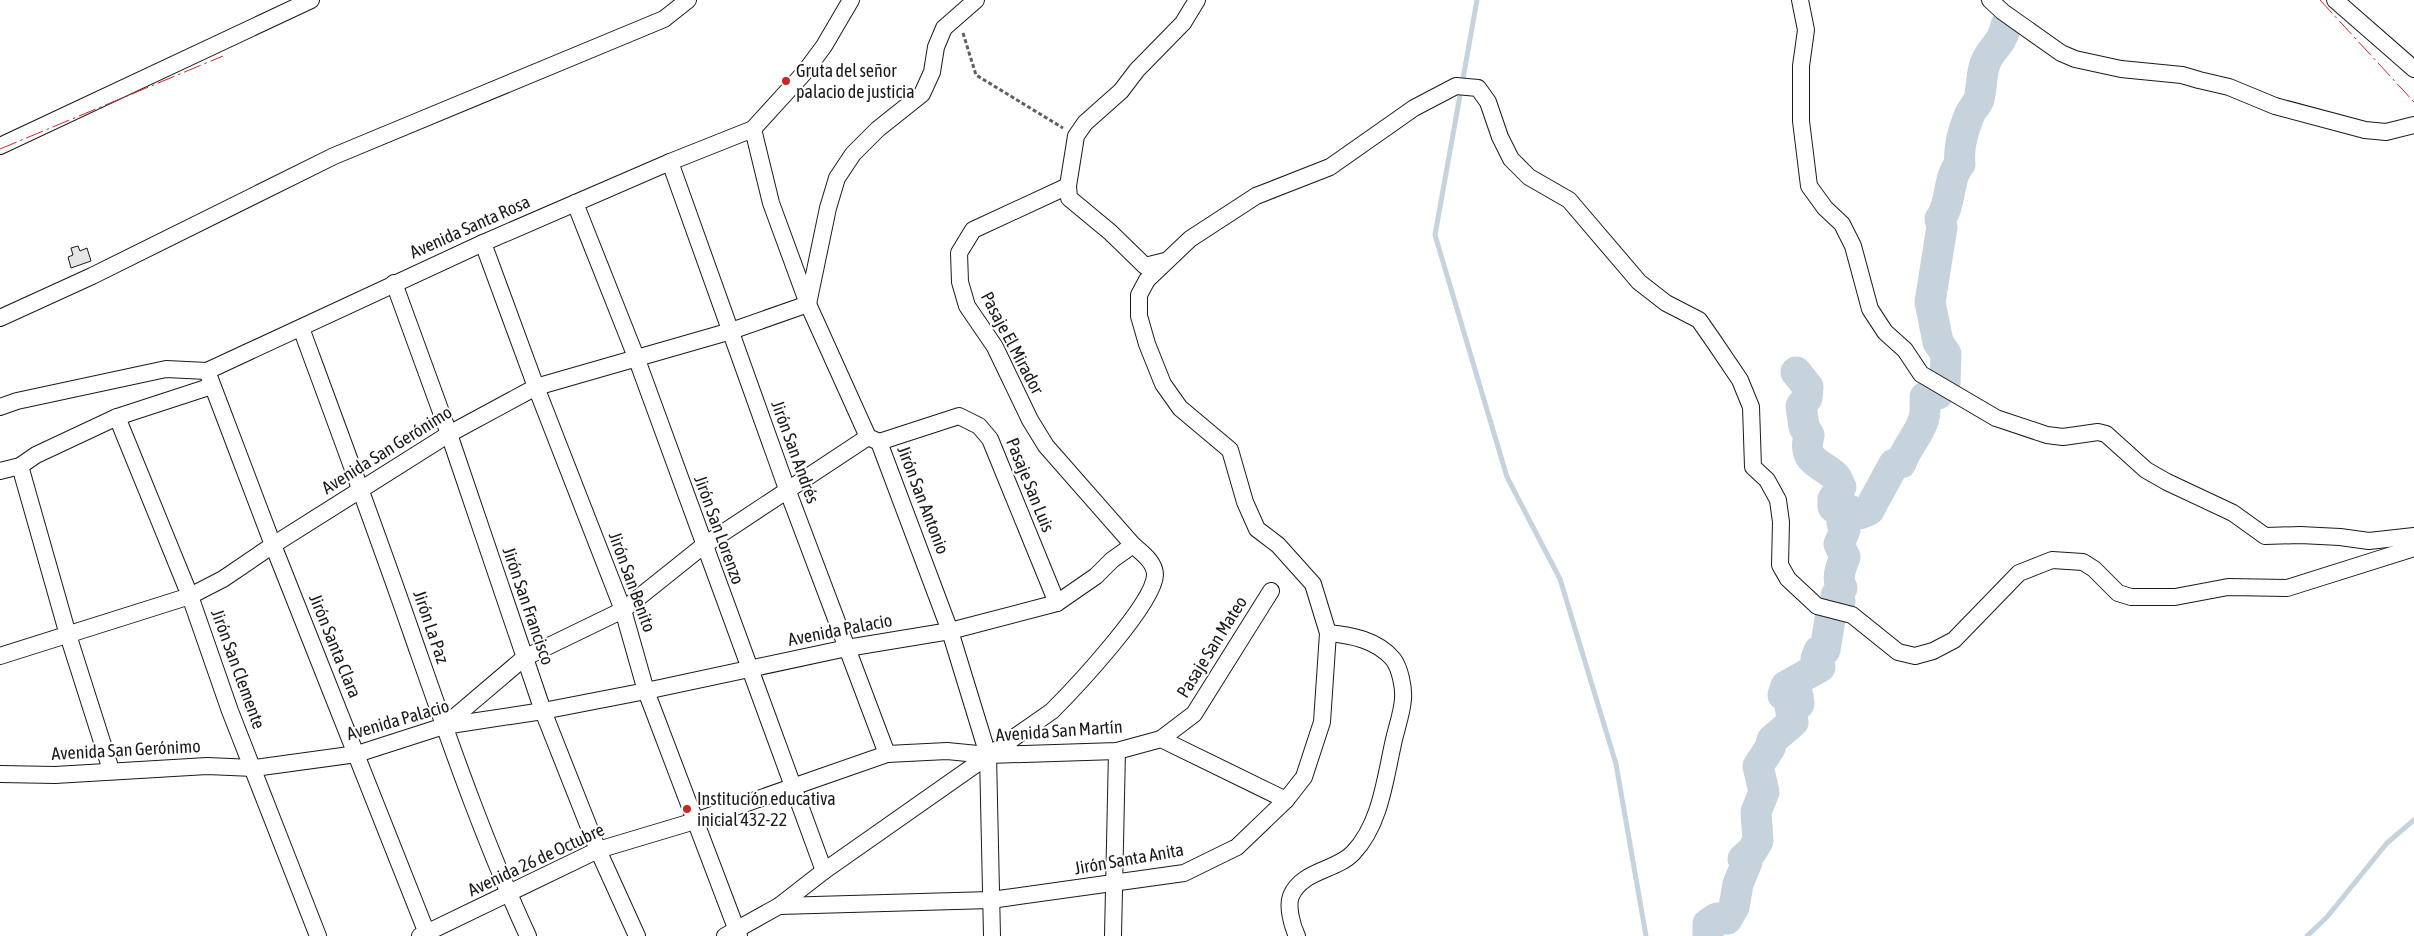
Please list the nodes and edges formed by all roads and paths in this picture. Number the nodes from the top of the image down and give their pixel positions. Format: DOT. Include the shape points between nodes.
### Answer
graph roads {
  1 [pos="311,0"];
  2 [pos="688,0"];
  3 [pos="851,0"];
  4 [pos="976,0"];
  5 [pos="1197,0"];
  6 [pos="1800,0"];
  7 [pos="1990,0"];
  8 [pos="2335,0"];
  9 [pos="958,15"];
  10 [pos="2414,69"];
  11 [pos="2414,125"];
  12 [pos="753,129"];
  13 [pos="1076,136"];
  14 [pos="0,146"];
  15 [pos="670,162"];
  16 [pos="1068,186"];
  17 [pos="575,203"];
  18 [pos="483,243"];
  19 [pos="1167,260"];
  20 [pos="394,283"];
  21 [pos="808,304"];
  22 [pos="0,318"];
  23 [pos="301,328"];
  24 [pos="731,331"];
  25 [pos="636,357"];
  26 [pos="210,378"];
  27 [pos="536,387"];
  28 [pos="0,407"];
  29 [pos="117,417"];
  30 [pos="449,434"];
  31 [pos="874,439"];
  32 [pos="20,466"];
  33 [pos="0,471"];
  34 [pos="361,489"];
  35 [pos="787,489"];
  36 [pos="2414,536"];
  37 [pos="273,544"];
  38 [pos="1133,545"];
  39 [pos="703,546"];
  40 [pos="2414,548"];
  41 [pos="1270,591"];
  42 [pos="190,596"];
  43 [pos="1057,603"];
  44 [pos="623,610"];
  45 [pos="950,631"];
  46 [pos="1328,633"];
  47 [pos="68,635"];
  48 [pos="847,648"];
  49 [pos="0,656"];
  50 [pos="524,658"];
  51 [pos="748,668"];
  52 [pos="646,691"];
  53 [pos="543,711"];
  54 [pos="444,726"];
  55 [pos="1161,739"];
  56 [pos="1117,751"];
  57 [pos="357,754"];
  58 [pos="887,754"];
  59 [pos="988,755"];
  60 [pos="254,768"];
  61 [pos="111,770"];
  62 [pos="0,774"];
  63 [pos="792,788"];
  64 [pos="1286,800"];
  65 [pos="695,821"];
  66 [pos="598,850"];
  67 [pos="824,871"];
  68 [pos="1113,884"];
  69 [pos="508,893"];
  70 [pos="991,900"];
  71 [pos="780,906"];
  72 [pos="734,934"];
  73 [pos="425,935"];
  74 [pos="318,936"];
  75 [pos="528,936"];
  76 [pos="638,936"];
  77 [pos="992,936"];
  78 [pos="1113,936"];
  79 [pos="1298,936"];
  1 -- 14 [label="street"];
  2 -- 22 [label="street" via="664,19 334,156"];
  3 -- 12 [label="street" via="819,53"];
  4 -- 9 [label="street"];
  5 -- 13 [label="street" via="1183,23"];
  6 -- 36 [label="street" via="1806,30 1801,66 1802,121 1809,186 1842,224 1853,246 1870,309 1884,332 1905,350 1922,374 1996,418 2047,435 2106,434 2146,470 2233,513 2265,536 2340,536 2369,541"];
  7 -- 11 [label="street" via="2061,53 2075,59 2121,70 2182,75 2229,88 2275,106 2365,130 2386,132"];
  8 -- 10 [label="street"];
  9 -- 13 [label="path" via="976,75"];
  9 -- 21 [label="street" via="944,28 936,47 932,72 922,94 878,128 853,154 837,178"];
  12 -- 15 [label="street, Avenida Santa Rosa"];
  12 -- 21 [label="street, Jirón San Antonio" via="772,203"];
  13 -- 16 [label="street"];
  15 -- 17 [label="street, Avenida Santa Rosa"];
  15 -- 24 [label="street, Jirón San Andrés"];
  16 -- 19 [label="street" via="1069,198 1145,266"];
  16 -- 38 [label="street, Pasaje El Mirador" via="973,230 959,253 960,282 967,306 995,347 1046,446"];
  17 -- 18 [label="street, Avenida Santa Rosa"];
  17 -- 25 [label="street, Jirón San Lorenzo"];
  18 -- 20 [label="street, Avenida Santa Rosa"];
  18 -- 27 [label="street, Jirón San Benito"];
  19 -- 40 [label="street" via="1190,239 1256,196 1330,168 1414,108 1456,86 1478,88 1488,102 1511,159 1528,177 1569,200 1639,282 1666,303 1699,320 1740,380 1751,407 1754,467 1767,480 1778,500 1782,522 1780,565 1788,579 1817,606 1852,615 1898,652 1915,656 1954,640 2019,573 2052,560 2082,562 2124,595 2175,597 2228,587 2287,588"];
  19 -- 46 [label="street" via="1147,280 1139,295 1139,316 1146,344 1163,384 1180,408 1230,450 1245,502 1257,528 1278,545 1313,584"];
  20 -- 23 [label="street, Avenida Santa Rosa"];
  20 -- 30 [label="street, Jirón San Francisco"];
  21 -- 24 [label="street, Avenida San Gerónimo"];
  21 -- 31 [label="street, Jirón San Antonio"];
  23 -- 26 [label="street, Avenida Santa Rosa"];
  23 -- 34 [label="street, Jirón La Paz"];
  24 -- 25 [label="street, Avenida San Gerónimo"];
  24 -- 35 [label="street, Jirón San Andrés"];
  25 -- 27 [label="street, Avenida San Gerónimo"];
  25 -- 39 [label="street, Jirón San Lorenzo"];
  26 -- 28 [label="street" via="166,369"];
  26 -- 29 [label="street, Avenida Santa Rosa"];
  26 -- 37 [label="street, Jirón Santa Clara"];
  27 -- 30 [label="street, Avenida San Gerónimo"];
  27 -- 44 [label="street, Jirón San Benito"];
  29 -- 32 [label="street, Avenida Santa Rosa" via="36,455"];
  29 -- 42 [label="street, Jirón San Clemente"];
  30 -- 34 [label="street, Avenida San Gerónimo"];
  30 -- 50 [label="street, Jirón San Francisco"];
  31 -- 35 [label="street, Pasaje San Luis"];
  31 -- 43 [label="street, Pasaje San Luis" via="959,416 979,426 990,439"];
  31 -- 45 [label="street, Jirón San Antonio"];
  32 -- 33 [label="street, Avenida Santa Rosa"];
  32 -- 47 [label="street"];
  34 -- 37 [label="street, Avenida San Gerónimo"];
  34 -- 54 [label="street, Jirón La Paz"];
  35 -- 39 [label="street, Pasaje San Luis"];
  35 -- 48 [label="street, Jirón San Andrés"];
  37 -- 42 [label="street, Avenida San Gerónimo" via="223,579"];
  37 -- 57 [label="street, Jirón Santa Clara"];
  38 -- 43 [label="street, Avenida Palacio"];
  38 -- 59 [label="street" via="1153,565 1155,576 1143,604 1083,680 1052,711"];
  39 -- 44 [label="street, Pasaje San Luis"];
  39 -- 51 [label="street, Jirón San Lorenzo"];
  41 -- 55 [label="street, Pasaje San Mateo" via="1194,714"];
  42 -- 47 [label="street, Avenida San Gerónimo"];
  42 -- 60 [label="street, Jirón San Clemente" via="230,711"];
  43 -- 45 [label="street, Avenida Palacio"];
  44 -- 50 [label="street, Pasaje San Luis"];
  44 -- 52 [label="street, Jirón San Benito"];
  45 -- 48 [label="street, Avenida Palacio"];
  45 -- 59 [label="street, Jirón San Antonio"];
  46 -- 64 [label="street, Jirón Santa Anita" via="1322,722 1304,777"];
  46 -- 79 [label="street" via="1365,640 1393,660 1401,678 1403,699 1383,790 1365,838 1352,855 1302,881 1291,897 1292,926"];
  47 -- 49 [label="street, Avenida San Gerónimo"];
  47 -- 61 [label="street"];
  48 -- 51 [label="street, Avenida Palacio"];
  48 -- 58 [label="street, Jirón San Andrés"];
  50 -- 53 [label="street, Jirón San Francisco"];
  50 -- 54 [label="street, Pasaje San Luis"];
  51 -- 52 [label="street, Avenida Palacio"];
  51 -- 63 [label="street, Jirón San Lorenzo"];
  52 -- 53 [label="street, Avenida Palacio"];
  52 -- 65 [label="street, Jirón San Benito"];
  53 -- 54 [label="street, Avenida Palacio"];
  53 -- 66 [label="street, Jirón San Francisco"];
  54 -- 57 [label="street, Avenida Palacio"];
  54 -- 69 [label="street, Jirón La Paz"];
  55 -- 56 [label="street, Avenida San Martín"];
  55 -- 64 [label="street"];
  56 -- 59 [label="street, Avenida San Martín"];
  56 -- 68 [label="street"];
  57 -- 60 [label="street, Avenida Palacio"];
  57 -- 73 [label="street, Jirón Santa Clara"];
  58 -- 59 [label="street, Avenida 26 de Octubre" via="947,751"];
  58 -- 63 [label="street, Avenida 26 de Octubre"];
  59 -- 67 [label="street, Avenida San Martín"];
  59 -- 70 [label="street, Jirón San Antonio"];
  60 -- 61 [label="street, Avenida San Gerónimo" via="207,766"];
  60 -- 74 [label="street, Jirón San Clemente"];
  61 -- 62 [label="street, Avenida San Gerónimo" via="55,775"];
  63 -- 65 [label="street, Avenida 26 de Octubre"];
  63 -- 67 [label="street, Jirón San Lorenzo"];
  64 -- 68 [label="street, Jirón Santa Anita" via="1237,847 1193,869"];
  65 -- 66 [label="street, Avenida 26 de Octubre"];
  65 -- 72 [label="street, Jirón San Benito"];
  66 -- 69 [label="street, Avenida 26 de Octubre"];
  66 -- 76 [label="street, Jirón San Francisco"];
  67 -- 71 [label="street, Avenida San Martín"];
  68 -- 70 [label="street, Jirón Santa Anita"];
  68 -- 78 [label="street"];
  69 -- 73 [label="street, Avenida 26 de Octubre"];
  69 -- 75 [label="street, Jirón La Paz"];
  70 -- 71 [label="street, Jirón Santa Anita"];
  70 -- 77 [label="street, Jirón San Antonio"];
  71 -- 72 [label="street, Avenida San Martín"];
}
